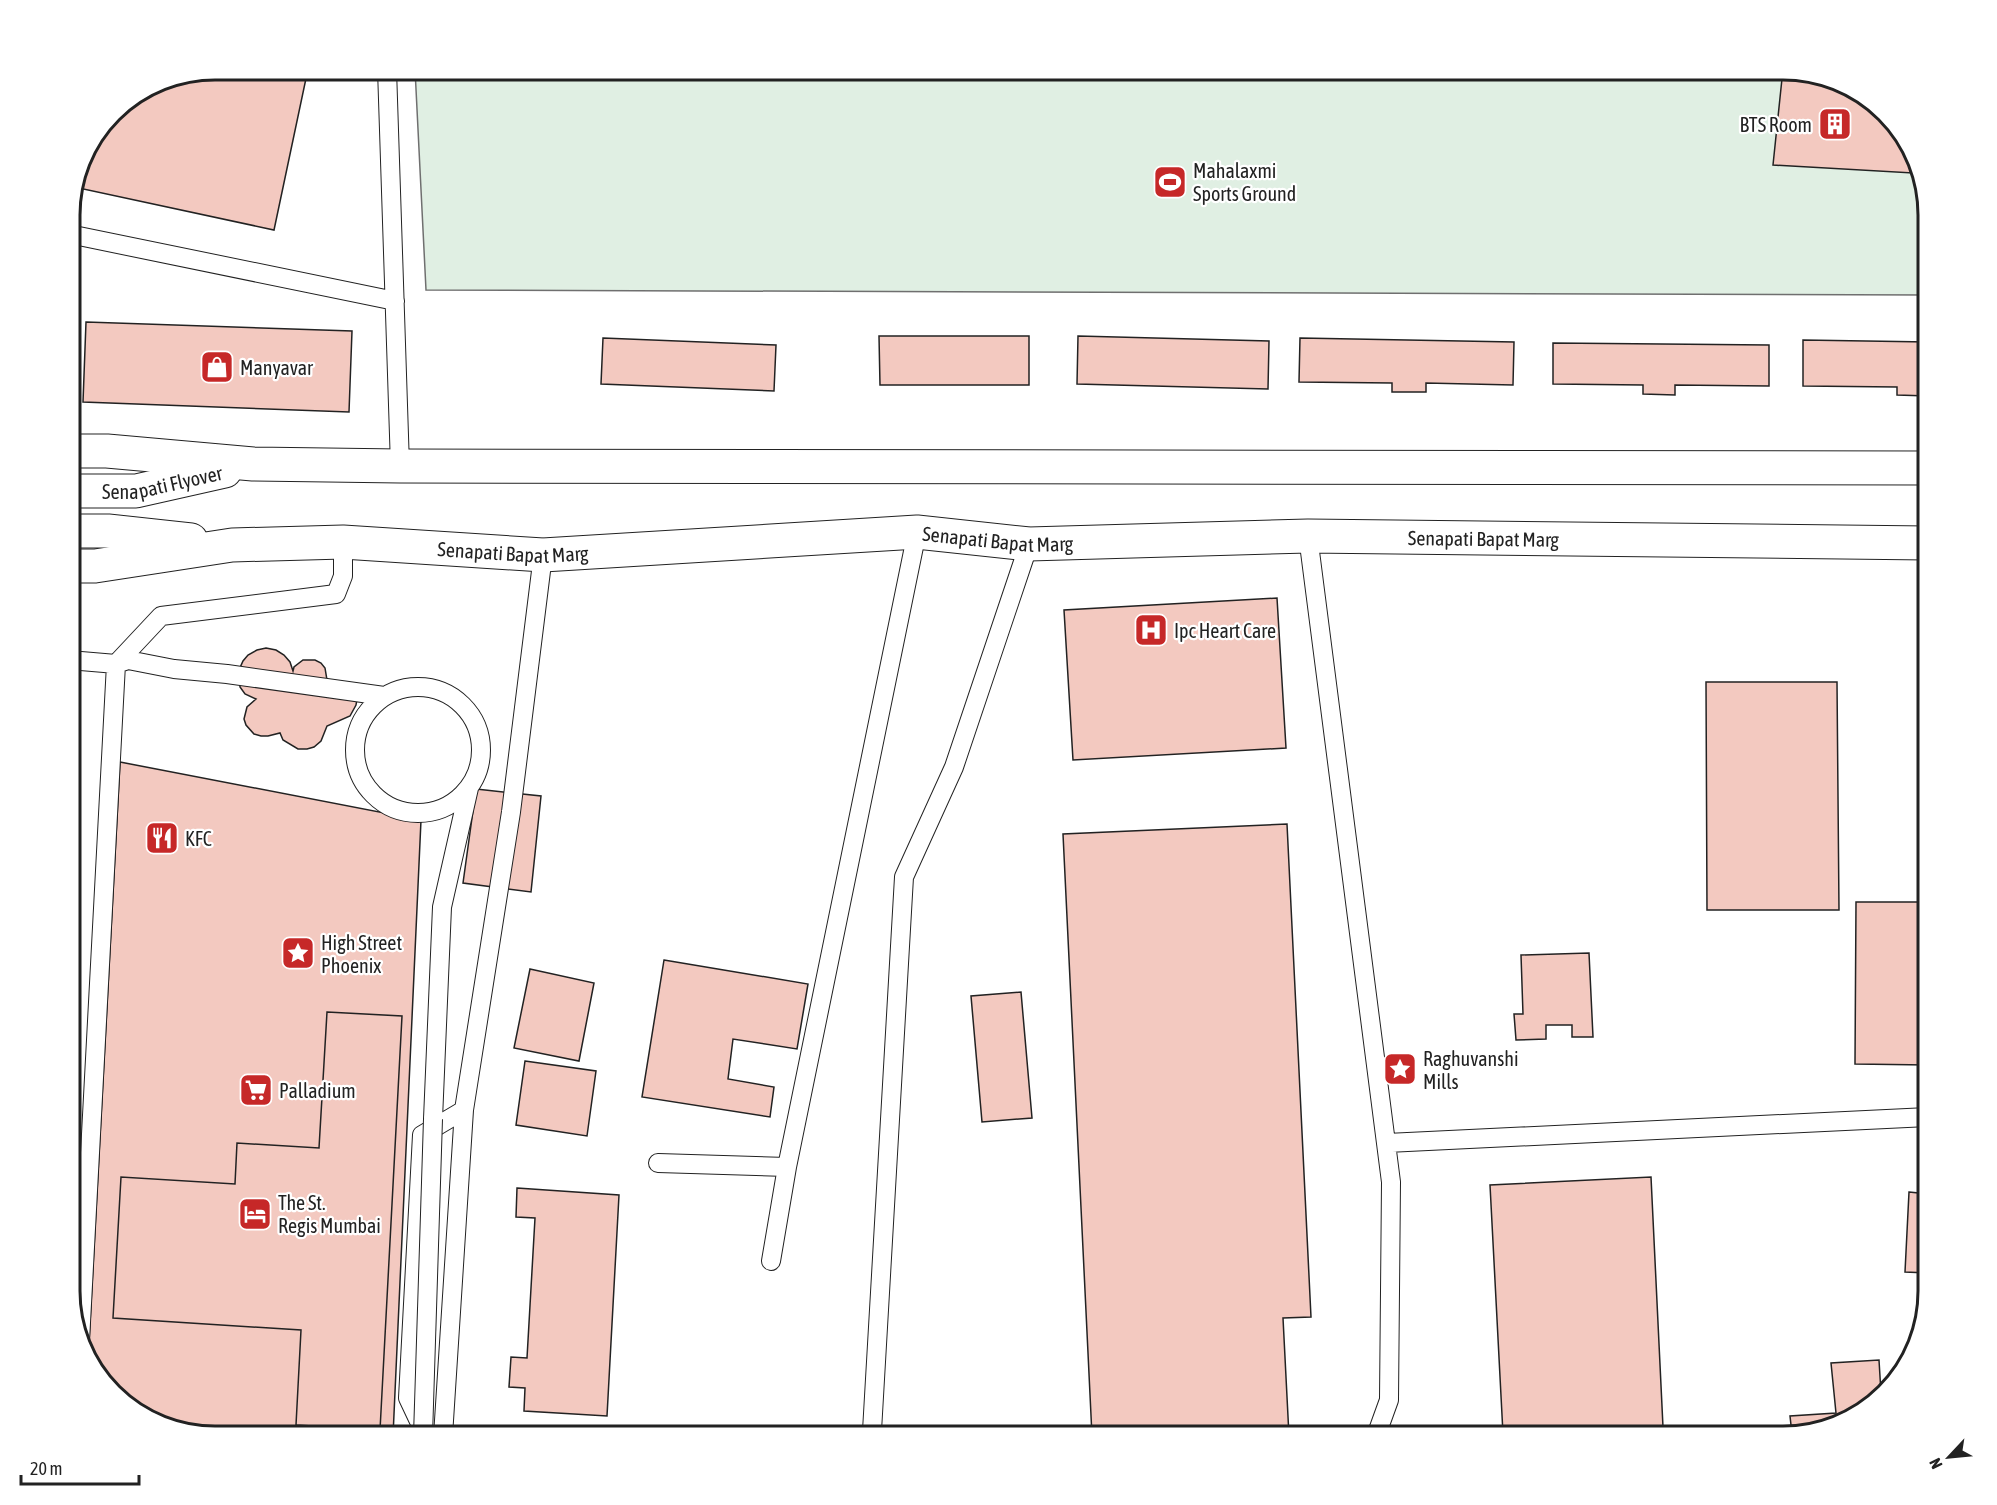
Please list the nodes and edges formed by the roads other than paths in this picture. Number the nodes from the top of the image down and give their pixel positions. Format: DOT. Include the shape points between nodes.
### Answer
graph roads {
  1 [pos="387,80"];
  2 [pos="80,236"];
  3 [pos="395,301"];
  4 [pos="80,451"];
  5 [pos="254,464"];
  6 [pos="400,466"];
  7 [pos="1918,468"];
  8 [pos="80,491"];
  9 [pos="80,531"];
  10 [pos="916,532"];
  11 [pos="1308,536"];
  12 [pos="344,542"];
  13 [pos="1918,543"];
  14 [pos="1029,544"];
  15 [pos="232,545"];
  16 [pos="543,555"];
  17 [pos="80,566"];
  18 [pos="80,661"];
  19 [pos="116,664"];
  20 [pos="384,696"];
  21 [pos="469,788"];
  22 [pos="464,1110"];
  23 [pos="1918,1117"];
  24 [pos="1387,1143"];
  25 [pos="658,1163"];
  26 [pos="787,1167"];
  27 [pos="771,1261"];
  28 [pos="82,1313"];
  29 [pos="420,1426"];
  30 [pos="424,1426"];
  31 [pos="444,1426"];
  32 [pos="872,1426"];
  33 [pos="1380,1426"];
  1 -- 3 [label="lane"];
  2 -- 3 [label="lane"];
  3 -- 6 [label="lane"];
  4 -- 5 [label="main road"];
  5 -- 6 [label="main road"];
  5 -- 8 [label="main road, Senapati Flyover" via="136,491"];
  6 -- 7 [label="main road"];
  9 -- 15 [label="main road"];
  10 -- 14 [label="main road, Senapati Bapat Marg"];
  10 -- 16 [label="main road, Senapati Bapat Marg"];
  10 -- 26 [label="lane"];
  11 -- 13 [label="main road, Senapati Bapat Marg"];
  11 -- 14 [label="main road, Senapati Bapat Marg"];
  11 -- 24 [label="lane"];
  12 -- 15 [label="main road, Senapati Bapat Marg"];
  12 -- 16 [label="main road, Senapati Bapat Marg"];
  12 -- 19 [label="lane" via="343,576 336,594 161,615"];
  14 -- 32 [label="lane" via="954,767 904,877"];
  15 -- 17 [label="main road, Senapati Bapat Marg"];
  16 -- 22 [label="lane" via="512,812"];
  18 -- 19 [label="lane"];
  19 -- 20 [label="lane" via="128,660"];
  19 -- 28 [label="lane"];
  20 -- 21 [label="lane" via="404,687 426,686 447,693 465,706 482,747 479,769"];
  20 -- 21 [label="lane" via="358,726 354,746 364,784 377,799 395,809 434,811 453,804"];
  21 -- 30 [label="lane, bridge" via="442,907"];
  22 -- 29 [label="lane" via="422,1135 408,1398"];
  22 -- 31 [label="lane"];
  23 -- 24 [label="lane"];
  24 -- 33 [label="lane" via="1391,1182 1389,1400"];
  25 -- 26 [label="lane"];
  26 -- 27 [label="lane"];
}
